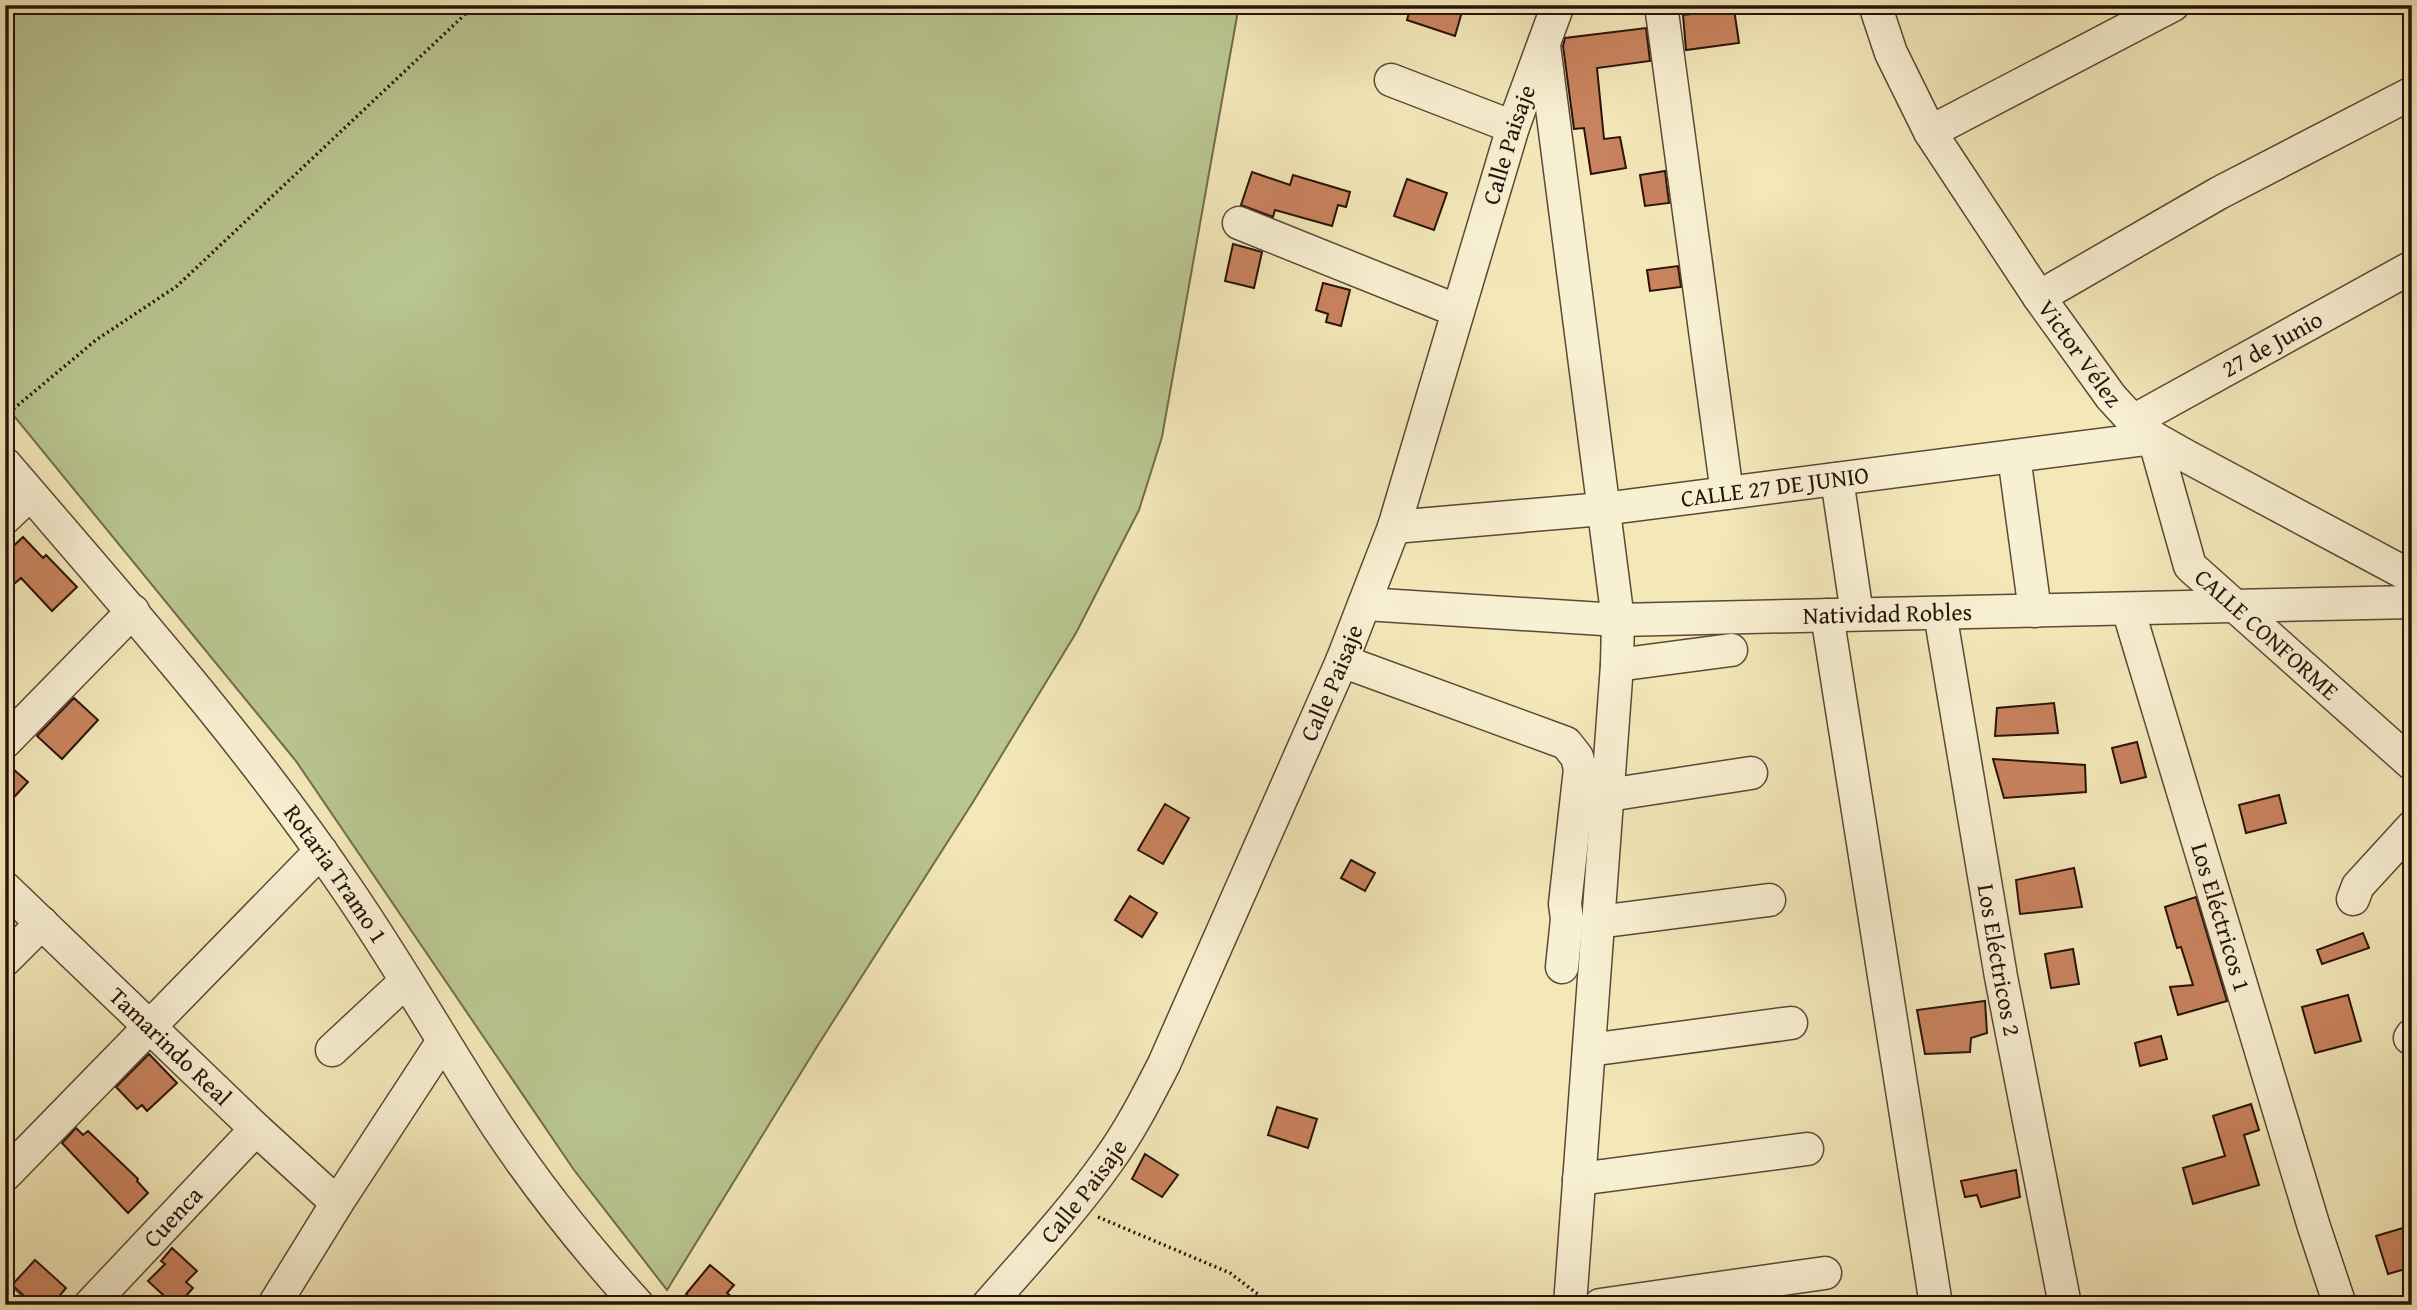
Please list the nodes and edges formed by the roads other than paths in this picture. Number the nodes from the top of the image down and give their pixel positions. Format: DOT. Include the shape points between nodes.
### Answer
graph roads {
  1 [pos="1661,5"];
  2 [pos="1554,6"];
  3 [pos="1876,6"];
  4 [pos="2160,8"];
  5 [pos="1543,41"];
  6 [pos="1391,80"];
  7 [pos="2412,93"];
  8 [pos="1513,127"];
  9 [pos="1930,132"];
  10 [pos="1239,223"];
  11 [pos="2412,267"];
  12 [pos="2039,298"];
  13 [pos="1458,311"];
  14 [pos="2143,430"];
  15 [pos="2014,456"];
  16 [pos="5,464"];
  17 [pos="1837,479"];
  18 [pos="1727,493"];
  19 [pos="30,494"];
  20 [pos="1603,509"];
  21 [pos="5,518"];
  22 [pos="1394,527"];
  23 [pos="2412,577"];
  24 [pos="2412,602"];
  25 [pos="1365,604"];
  26 [pos="2236,606"];
  27 [pos="2128,608"];
  28 [pos="133,611"];
  29 [pos="2035,611"];
  30 [pos="1940,613"];
  31 [pos="1842,615"];
  32 [pos="1618,620"];
  33 [pos="1731,650"];
  34 [pos="1342,661"];
  35 [pos="1617,665"];
  36 [pos="5,742"];
  37 [pos="2412,764"];
  38 [pos="1751,773"];
  39 [pos="1608,795"];
  40 [pos="2412,827"];
  41 [pos="321,851"];
  42 [pos="5,888"];
  43 [pos="2353,899"];
  44 [pos="1769,900"];
  45 [pos="1598,922"];
  46 [pos="42,923"];
  47 [pos="5,960"];
  48 [pos="1562,967"];
  49 [pos="406,981"];
  50 [pos="1791,1023"];
  51 [pos="150,1028"];
  52 [pos="443,1041"];
  53 [pos="332,1049"];
  54 [pos="1589,1050"];
  55 [pos="256,1129"];
  56 [pos="1807,1149"];
  57 [pos="5,1175"];
  58 [pos="1579,1179"];
  59 [pos="337,1203"];
  60 [pos="1825,1273"];
  61 [pos="90,1305"];
  62 [pos="275,1305"];
  63 [pos="638,1305"];
  64 [pos="988,1305"];
  65 [pos="1570,1305"];
  66 [pos="1600,1305"];
  67 [pos="1936,1305"];
  68 [pos="2065,1305"];
  69 [pos="2340,1305"];
  1 -- 18 [label="street"];
  2 -- 5 [label="street, Calle Paisaje"];
  3 -- 9 [label="street, Victor Vélez" via="1891,53"];
  4 -- 9 [label="street"];
  5 -- 8 [label="street, Calle Paisaje"];
  5 -- 20 [label="street"];
  6 -- 8 [label="street"];
  7 -- 12 [label="street" via="2219,192"];
  8 -- 13 [label="street, Calle Paisaje"];
  9 -- 12 [label="street, Victor Vélez"];
  10 -- 13 [label="street"];
  11 -- 14 [label="street, 27 de Junio"];
  12 -- 14 [label="street, Victor Vélez" via="2111,397"];
  13 -- 22 [label="street, Calle Paisaje"];
  14 -- 15 [label="street, CALLE 27 DE JUNIO"];
  14 -- 23 [label="street, Victor Vélez"];
  14 -- 26 [label="street, CALLE CONFORME" via="2190,566"];
  15 -- 17 [label="street, CALLE 27 DE JUNIO"];
  15 -- 29 [label="street"];
  16 -- 19 [label="street, Rotaria Tramo 1"];
  17 -- 18 [label="street, CALLE 27 DE JUNIO"];
  17 -- 31 [label="street"];
  18 -- 20 [label="street, CALLE 27 DE JUNIO"];
  19 -- 21 [label="street"];
  19 -- 28 [label="street, Rotaria Tramo 1"];
  20 -- 22 [label="street, CALLE 27 DE JUNIO"];
  20 -- 32 [label="street"];
  22 -- 25 [label="street, Calle Paisaje"];
  24 -- 26 [label="street, Natividad Robles"];
  25 -- 32 [label="street, Natividad Robles"];
  25 -- 34 [label="street, Calle Paisaje"];
  26 -- 27 [label="street, Natividad Robles"];
  26 -- 37 [label="street, CALLE CONFORME"];
  27 -- 29 [label="street, Natividad Robles"];
  27 -- 69 [label="street, Los Eléctricos 1"];
  28 -- 36 [label="street"];
  28 -- 41 [label="street, Rotaria Tramo 1" via="208,701"];
  29 -- 30 [label="street, Natividad Robles"];
  30 -- 31 [label="street, Natividad Robles"];
  30 -- 68 [label="street, Los Eléctricos 2" via="2001,977"];
  31 -- 32 [label="street, Natividad Robles"];
  31 -- 67 [label="street"];
  32 -- 35 [label="street"];
  33 -- 35 [label="street"];
  34 -- 48 [label="street" via="1573,749 1580,769"];
  34 -- 64 [label="street, Calle Paisaje" via="1141,1108 1074,1207"];
  35 -- 39 [label="street"];
  38 -- 39 [label="street"];
  39 -- 45 [label="street"];
  40 -- 43 [label="street" via="2358,886"];
  41 -- 49 [label="street, Rotaria Tramo 1"];
  41 -- 51 [label="street"];
  42 -- 46 [label="street, Tamarindo Real"];
  44 -- 45 [label="street"];
  45 -- 54 [label="street"];
  46 -- 47 [label="street"];
  46 -- 51 [label="street, Tamarindo Real"];
  49 -- 52 [label="street, Rotaria Tramo 1"];
  49 -- 53 [label="street"];
  50 -- 54 [label="street"];
  51 -- 55 [label="street, Tamarindo Real"];
  51 -- 57 [label="street"];
  52 -- 59 [label="street"];
  52 -- 63 [label="street, Rotaria Tramo 1" via="499,1129 564,1217"];
  54 -- 58 [label="street"];
  55 -- 59 [label="street, Tamarindo Real"];
  55 -- 61 [label="street, Cuenca"];
  56 -- 58 [label="street"];
  58 -- 65 [label="street"];
  59 -- 62 [label="street"];
  60 -- 66 [label="street"];
}
